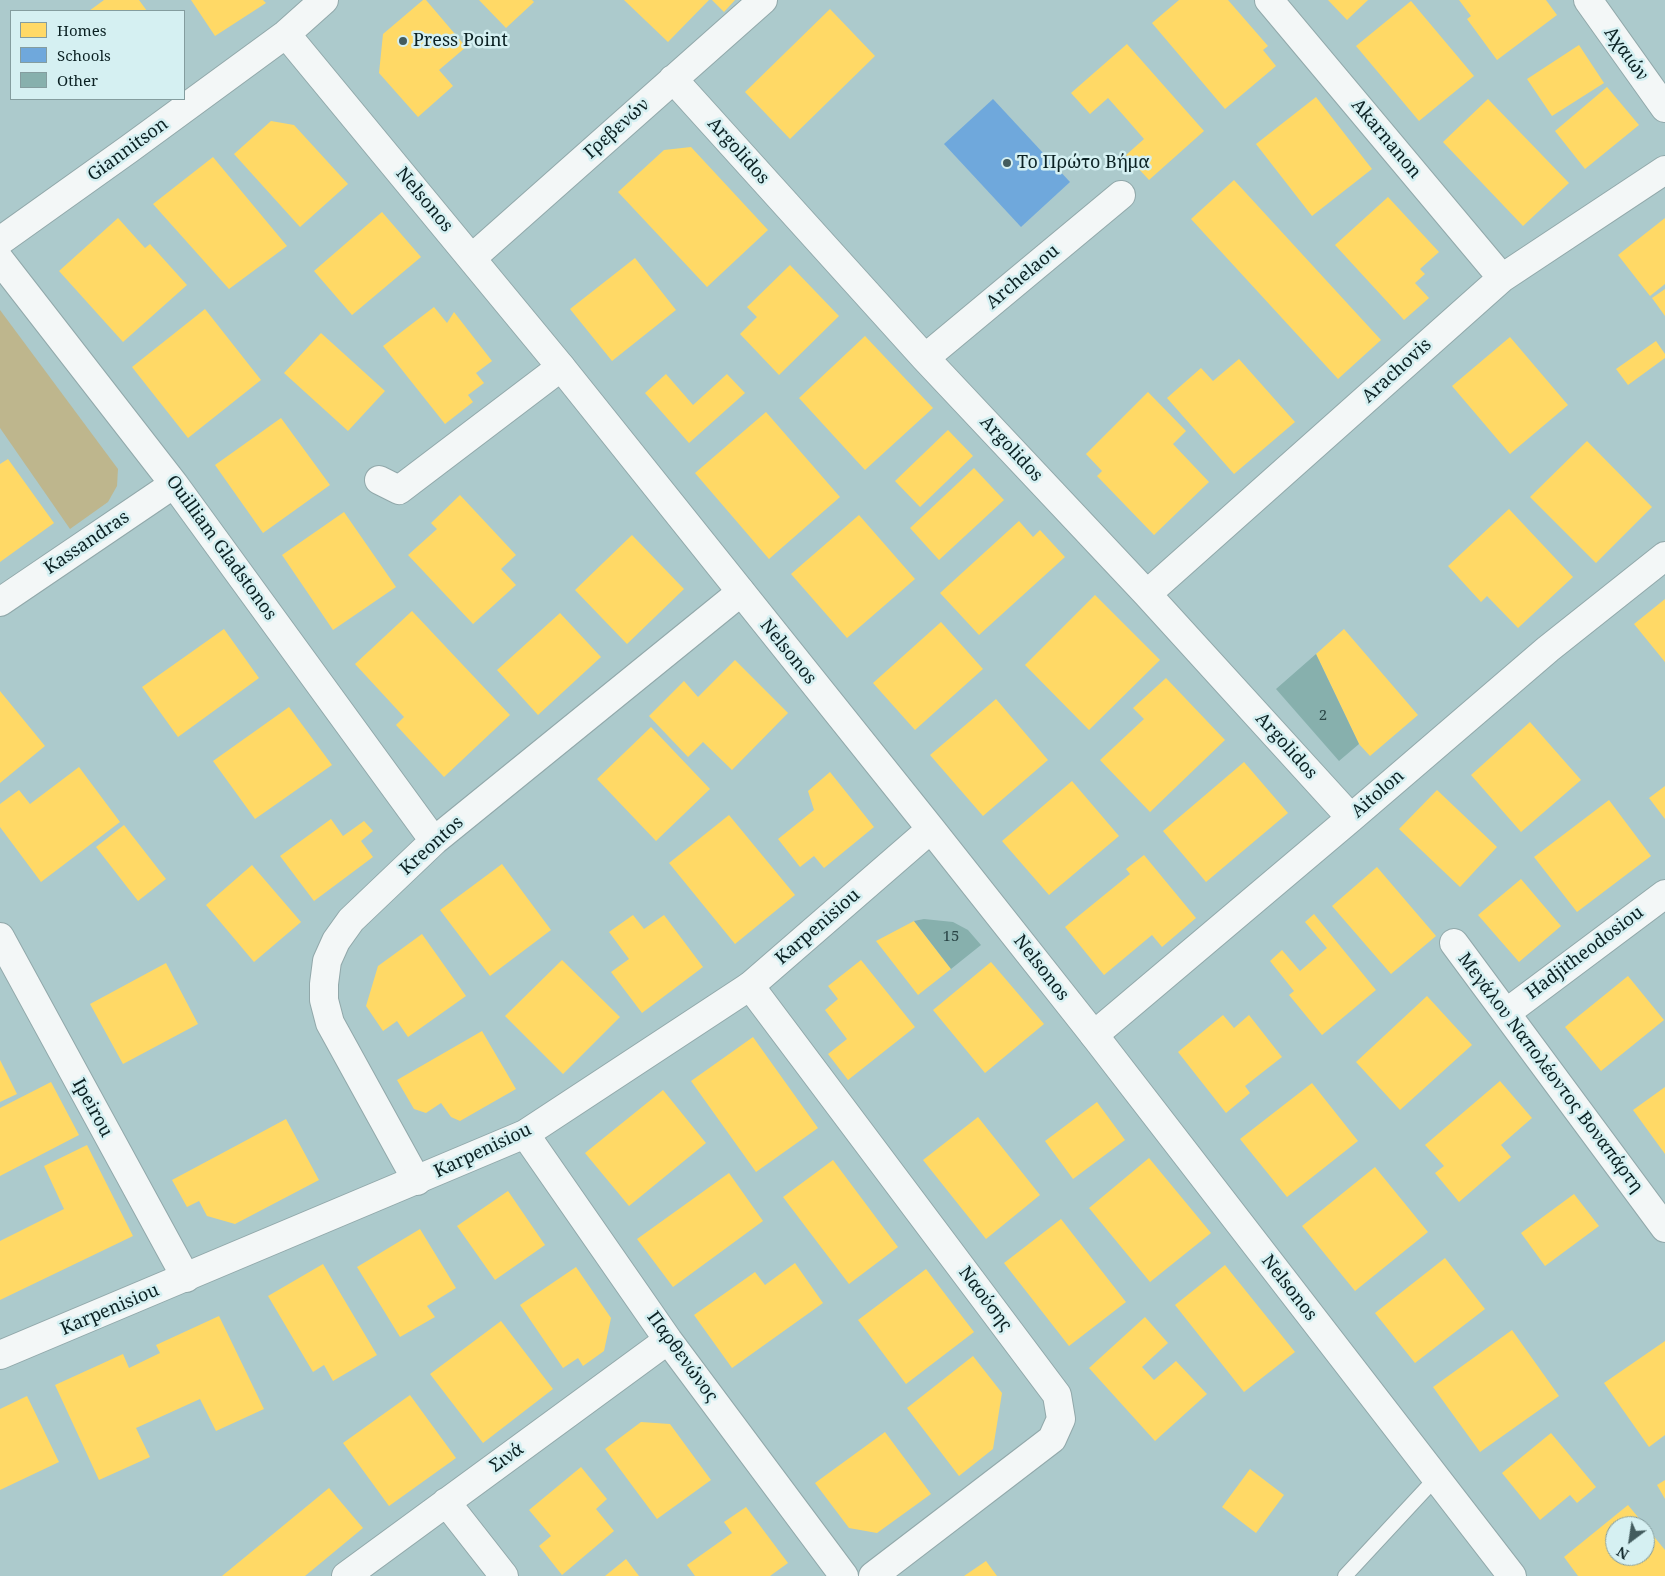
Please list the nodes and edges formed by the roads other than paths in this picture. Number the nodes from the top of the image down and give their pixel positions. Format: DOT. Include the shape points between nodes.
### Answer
graph roads {
  1 [pos="324,0"];
  2 [pos="763,0"];
  3 [pos="1269,0"];
  4 [pos="1588,0"];
  5 [pos="286,34"];
  6 [pos="673,79"];
  7 [pos="1665,108"];
  8 [pos="1665,170"];
  9 [pos="1121,195"];
  10 [pos="0,241"];
  11 [pos="472,258"];
  12 [pos="0,260"];
  13 [pos="1502,278"];
  14 [pos="925,358"];
  15 [pos="561,367"];
  16 [pos="379,480"];
  17 [pos="174,484"];
  18 [pos="1665,556"];
  19 [pos="741,592"];
  20 [pos="1147,594"];
  21 [pos="0,602"];
  22 [pos="1351,818"];
  23 [pos="931,829"];
  24 [pos="434,842"];
  25 [pos="1665,894"];
  26 [pos="0,937"];
  27 [pos="1454,943"];
  28 [pos="9,977"];
  29 [pos="750,986"];
  30 [pos="1506,1013"];
  31 [pos="1094,1035"];
  32 [pos="524,1134"];
  33 [pos="417,1181"];
  34 [pos="1665,1228"];
  35 [pos="186,1278"];
  36 [pos="668,1340"];
  37 [pos="0,1356"];
  38 [pos="1436,1478"];
  39 [pos="446,1502"];
  40 [pos="346,1576"];
  41 [pos="504,1576"];
  42 [pos="844,1576"];
  43 [pos="873,1576"];
  44 [pos="1345,1576"];
  45 [pos="1512,1576"];
  1 -- 5 [label="street, Giannitson"];
  2 -- 6 [label="street, Γρεβενών"];
  3 -- 13 [label="street, Akarnanon"];
  4 -- 7 [label="street, Αχαιών"];
  5 -- 10 [label="street, Giannitson"];
  5 -- 11 [label="street, Nelsonos"];
  6 -- 11 [label="street, Γρεβενών"];
  6 -- 14 [label="street, Argolidos"];
  8 -- 13 [label="street, Arachovis"];
  9 -- 14 [label="street, Archelaou"];
  11 -- 15 [label="street, Nelsonos"];
  12 -- 17 [label="street, Ouilliam Gladstonos"];
  13 -- 20 [label="street, Arachovis"];
  14 -- 20 [label="street, Argolidos"];
  15 -- 16 [label="street" via="400,490"];
  15 -- 19 [label="street, Nelsonos"];
  17 -- 21 [label="street, Kassandras"];
  17 -- 24 [label="street, Ouilliam Gladstonos"];
  18 -- 22 [label="street, Aitolon" via="1548,649"];
  19 -- 23 [label="street, Nelsonos"];
  19 -- 24 [label="street, Kreontos"];
  20 -- 22 [label="street, Argolidos"];
  22 -- 31 [label="street, Aitolon"];
  23 -- 29 [label="street, Karpenisiou"];
  23 -- 31 [label="street, Nelsonos"];
  24 -- 33 [label="street, Kreontos" via="351,920 336,941 327,962 324,984 330,1023"];
  25 -- 30 [label="street, Hadjitheodosiou"];
  26 -- 28 [label="street, Ipeirou"];
  27 -- 30 [label="street, Μεγάλου Ναπολέοντος Βοναπάρτη"];
  28 -- 35 [label="street, Ipeirou"];
  29 -- 32 [label="street, Karpenisiou"];
  29 -- 43 [label="street, Ναούσης" via="1057,1396 1062,1419 1052,1439"];
  30 -- 34 [label="street, Μεγάλου Ναπολέοντος Βοναπάρτη"];
  31 -- 38 [label="street, Nelsonos"];
  32 -- 33 [label="street, Karpenisiou"];
  32 -- 36 [label="street, Παρθενώνος"];
  33 -- 35 [label="street, Karpenisiou"];
  35 -- 37 [label="street, Karpenisiou"];
  36 -- 39 [label="street, Σινά"];
  36 -- 42 [label="street, Παρθενώνος"];
  38 -- 44 [label="lane"];
  38 -- 45 [label="street, Nelsonos"];
  39 -- 40 [label="street, Σινά"];
  39 -- 41 [label="street"];
}
